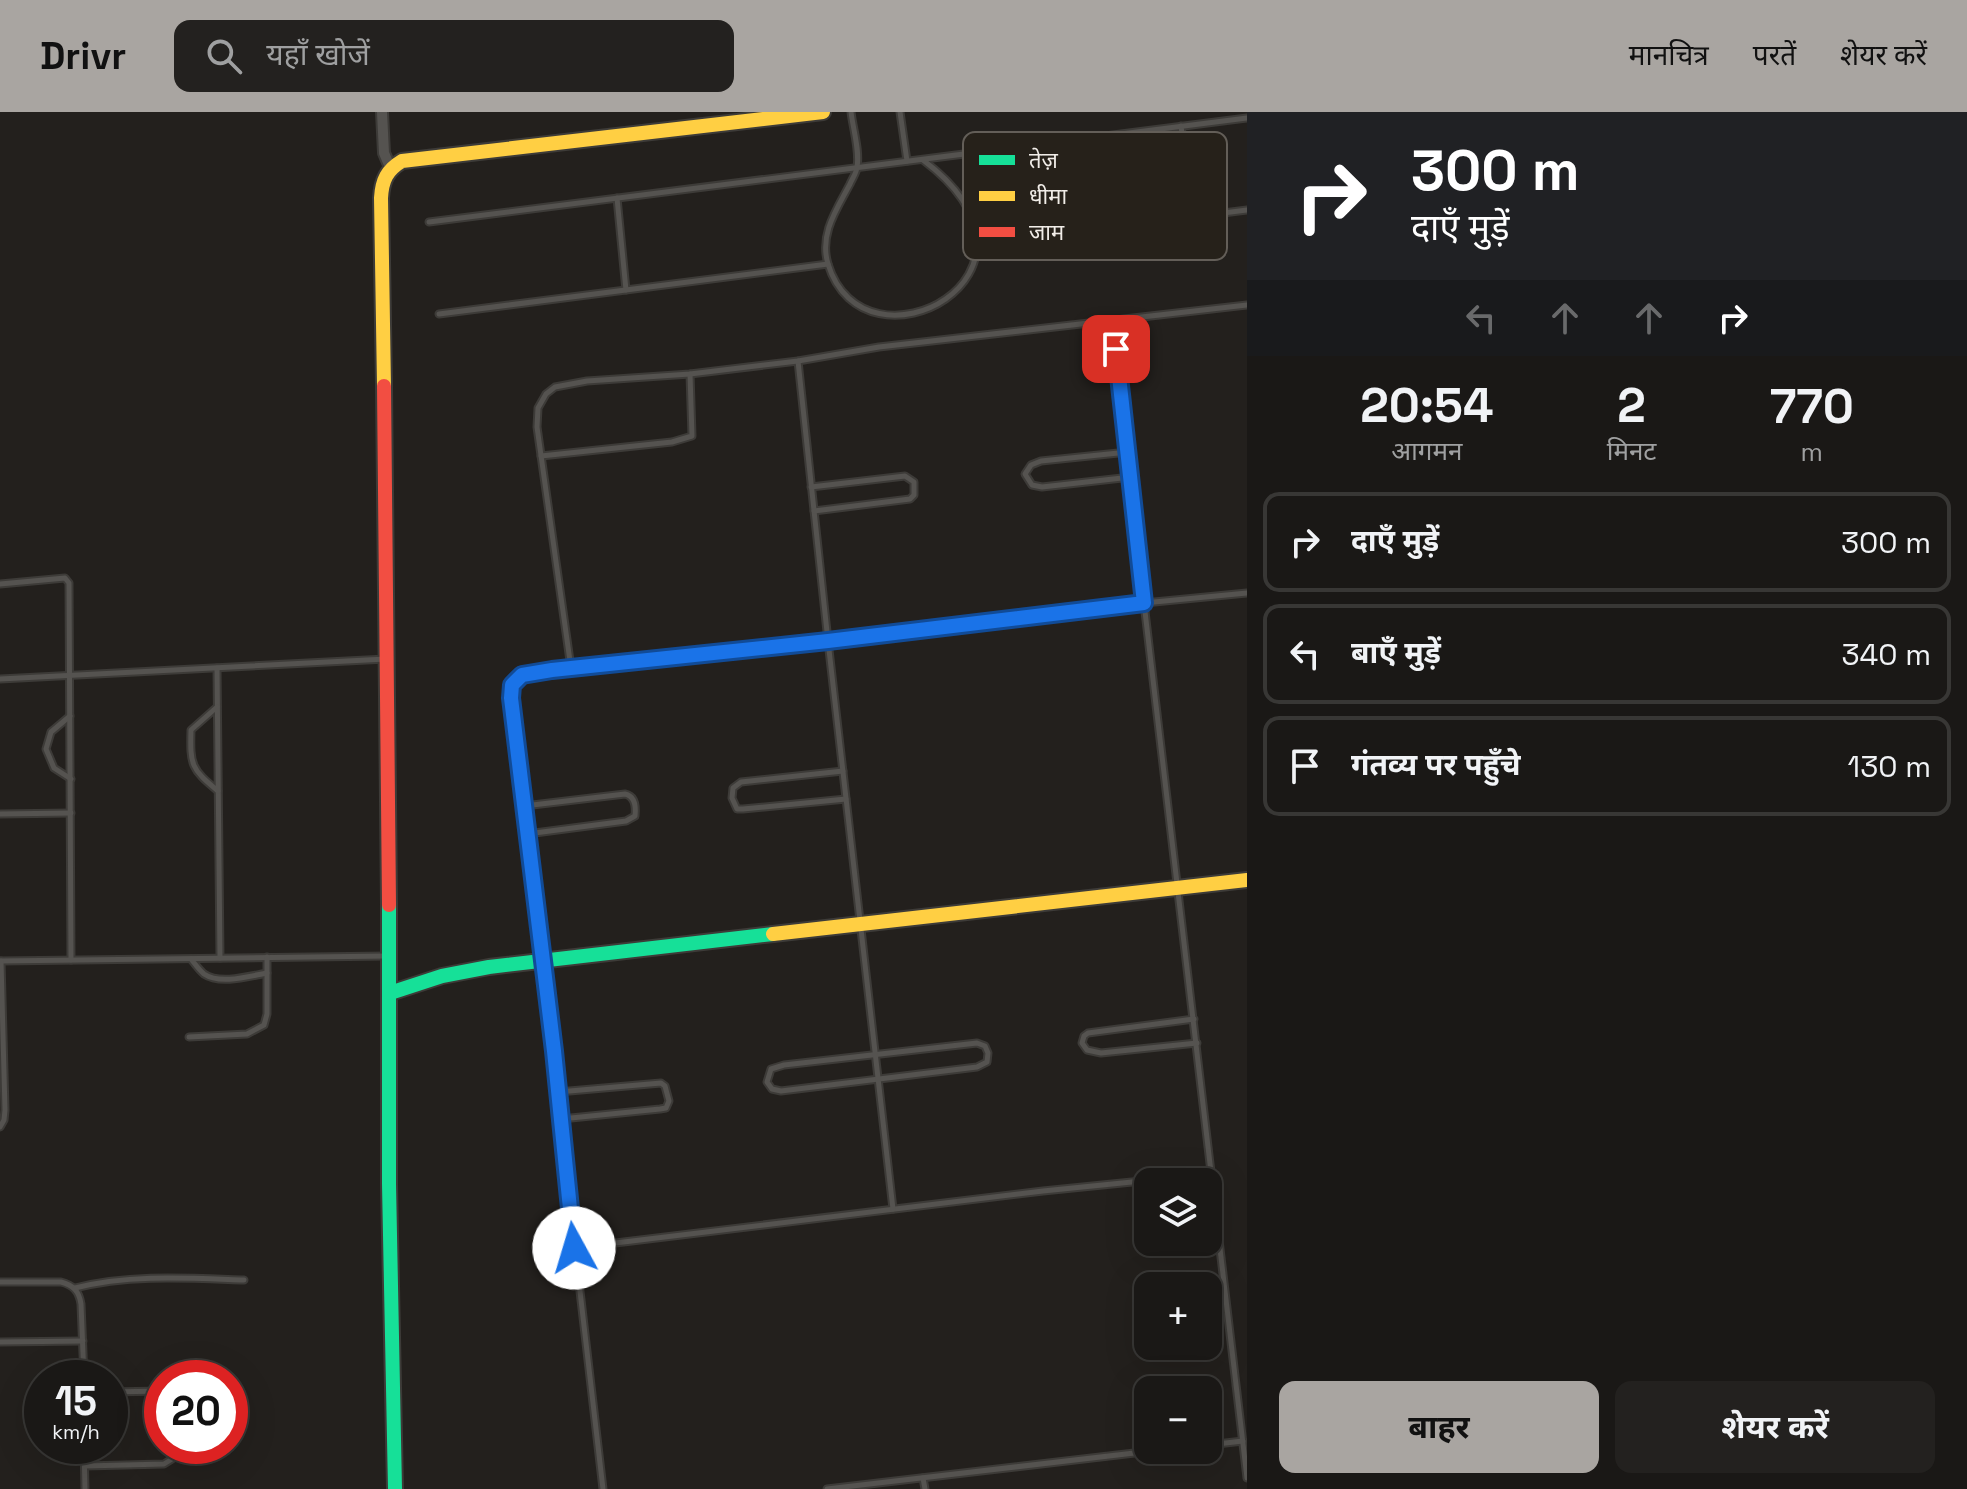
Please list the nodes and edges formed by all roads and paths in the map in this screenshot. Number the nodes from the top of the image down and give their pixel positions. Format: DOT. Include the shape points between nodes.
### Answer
graph roads {
  1 [pos="382,112"];
  2 [pos="823,112"];
  3 [pos="851,112"];
  4 [pos="900,112"];
  5 [pos="1247,118"];
  6 [pos="1181,126"];
  7 [pos="1132,132"];
  8 [pos="1182,132"];
  9 [pos="963,153"];
  10 [pos="923,160"];
  11 [pos="907,161"];
  12 [pos="390,167"];
  13 [pos="857,168"];
  14 [pos="617,198"];
  15 [pos="963,200"];
  16 [pos="1247,210"];
  17 [pos="1227,212"];
  18 [pos="429,222"];
  19 [pos="974,260"];
  20 [pos="828,264"];
  21 [pos="626,290"];
  22 [pos="1247,305"];
  23 [pos="439,314"];
  24 [pos="1112,320"];
  25 [pos="798,361"];
  26 [pos="690,374"];
  27 [pos="1128,452"];
  28 [pos="541,456"];
  29 [pos="1131,477"];
  30 [pos="811,487"];
  31 [pos="814,511"];
  32 [pos="0,584"];
  33 [pos="1247,593"];
  34 [pos="1144,603"];
  35 [pos="828,641"];
  36 [pos="387,659"];
  37 [pos="217,668"];
  38 [pos="571,668"];
  39 [pos="71,676"];
  40 [pos="0,679"];
  41 [pos="218,706"];
  42 [pos="71,715"];
  43 [pos="843,771"];
  44 [pos="71,779"];
  45 [pos="218,791"];
  46 [pos="846,799"];
  47 [pos="524,806"];
  48 [pos="71,813"];
  49 [pos="0,814"];
  50 [pos="527,834"];
  51 [pos="1247,880"];
  52 [pos="1178,889"];
  53 [pos="861,925"];
  54 [pos="390,955"];
  55 [pos="267,957"];
  56 [pos="190,958"];
  57 [pos="220,958"];
  58 [pos="71,960"];
  59 [pos="1,961"];
  60 [pos="543,961"];
  61 [pos="267,973"];
  62 [pos="390,993"];
  63 [pos="1194,1019"];
  64 [pos="189,1037"];
  65 [pos="1197,1043"];
  66 [pos="875,1056"];
  67 [pos="877,1080"];
  68 [pos="558,1092"];
  69 [pos="561,1119"];
  70 [pos="0,1127"];
  71 [pos="1210,1168"];
  72 [pos="1134,1182"];
  73 [pos="893,1209"];
  74 [pos="574,1248"];
  75 [pos="1221,1256"];
  76 [pos="244,1280"];
  77 [pos="0,1282"];
  78 [pos="75,1288"];
  79 [pos="83,1341"];
  80 [pos="0,1342"];
  81 [pos="84,1360"];
  82 [pos="1243,1441"];
  83 [pos="1222,1443"];
  84 [pos="1134,1453"];
  85 [pos="164,1464"];
  86 [pos="85,1466"];
  87 [pos="923,1478"];
  88 [pos="1247,1478"];
  89 [pos="85,1489"];
  90 [pos="395,1489"];
  91 [pos="603,1489"];
  92 [pos="827,1489"];
  93 [pos="925,1489"];
  1 -- 12 [label="street"];
  2 -- 12 [label="street" via="402,161"];
  3 -- 13 [label="lane"];
  4 -- 11 [label="lane"];
  5 -- 6 [label="lane"];
  6 -- 7 [label="lane"];
  6 -- 8 [label="lane"];
  9 -- 10 [label="lane"];
  10 -- 11 [label="lane"];
  10 -- 15 [label="lane"];
  11 -- 13 [label="lane"];
  12 -- 36 [label="street" via="382,184"];
  13 -- 14 [label="lane"];
  13 -- 20 [label="lane" via="827,230"];
  14 -- 18 [label="lane"];
  14 -- 21 [label="lane"];
  16 -- 17 [label="lane"];
  19 -- 20 [label="lane" via="958,291 935,308 911,314 882,314 857,303"];
  20 -- 21 [label="lane"];
  21 -- 23 [label="lane"];
  22 -- 24 [label="lane"];
  24 -- 25 [label="lane"];
  24 -- 27 [label="lane"];
  25 -- 26 [label="lane"];
  25 -- 30 [label="lane"];
  26 -- 28 [label="lane" via="555,387 538,408"];
  26 -- 28 [label="lane" via="692,436"];
  27 -- 29 [label="lane"];
  27 -- 29 [label="lane" via="1046,460 1031,465 1025,474 1028,482 1042,487"];
  28 -- 38 [label="lane"];
  29 -- 34 [label="lane"];
  30 -- 31 [label="lane"];
  30 -- 31 [label="lane" via="905,476 914,482 910,499"];
  31 -- 35 [label="lane"];
  32 -- 39 [label="lane" via="68,580"];
  33 -- 34 [label="lane"];
  34 -- 35 [label="lane"];
  34 -- 52 [label="lane"];
  35 -- 38 [label="lane"];
  35 -- 43 [label="lane"];
  36 -- 37 [label="lane"];
  36 -- 54 [label="street"];
  37 -- 39 [label="lane"];
  37 -- 41 [label="lane"];
  38 -- 47 [label="lane" via="522,675 512,685"];
  39 -- 40 [label="lane"];
  39 -- 42 [label="lane"];
  41 -- 45 [label="lane"];
  41 -- 45 [label="lane" via="191,730 190,753 195,772"];
  42 -- 44 [label="lane"];
  42 -- 44 [label="lane" via="51,732 46,749 54,768"];
  43 -- 46 [label="lane"];
  43 -- 46 [label="lane" via="741,782 733,788 732,798 737,809"];
  44 -- 48 [label="lane"];
  45 -- 57 [label="lane"];
  46 -- 53 [label="lane"];
  47 -- 50 [label="lane"];
  47 -- 50 [label="lane" via="625,794 635,807 635,816 626,821"];
  48 -- 49 [label="lane"];
  48 -- 58 [label="lane"];
  50 -- 60 [label="lane"];
  51 -- 52 [label="street"];
  52 -- 53 [label="street"];
  52 -- 63 [label="lane"];
  53 -- 60 [label="street"];
  53 -- 66 [label="lane"];
  54 -- 55 [label="lane"];
  54 -- 62 [label="street"];
  55 -- 57 [label="lane"];
  55 -- 61 [label="lane"];
  56 -- 57 [label="lane"];
  56 -- 58 [label="lane"];
  56 -- 61 [label="lane" via="214,978"];
  58 -- 59 [label="lane"];
  59 -- 70 [label="lane" via="5,1110"];
  60 -- 62 [label="street" via="463,972"];
  60 -- 68 [label="lane"];
  61 -- 64 [label="lane" via="264,1025 247,1034"];
  62 -- 90 [label="street"];
  63 -- 65 [label="lane"];
  63 -- 65 [label="lane" via="1088,1033 1082,1043 1101,1053"];
  65 -- 71 [label="lane"];
  66 -- 67 [label="lane"];
  66 -- 67 [label="lane" via="784,1065 771,1069 767,1082 781,1091"];
  66 -- 67 [label="lane" via="977,1043 988,1053 987,1062 977,1067"];
  67 -- 73 [label="lane"];
  68 -- 69 [label="lane"];
  68 -- 69 [label="lane" via="661,1083 669,1101 666,1108"];
  69 -- 74 [label="lane"];
  72 -- 73 [label="lane"];
  73 -- 74 [label="lane"];
  74 -- 91 [label="lane"];
  75 -- 82 [label="lane"];
  76 -- 78 [label="lane" via="109,1281"];
  77 -- 78 [label="lane" via="61,1282"];
  78 -- 79 [label="lane"];
  79 -- 80 [label="lane"];
  79 -- 81 [label="lane"];
  82 -- 83 [label="lane"];
  82 -- 88 [label="lane"];
  84 -- 87 [label="lane"];
  85 -- 86 [label="lane"];
  86 -- 89 [label="lane"];
  87 -- 92 [label="lane"];
  87 -- 93 [label="lane"];
}
